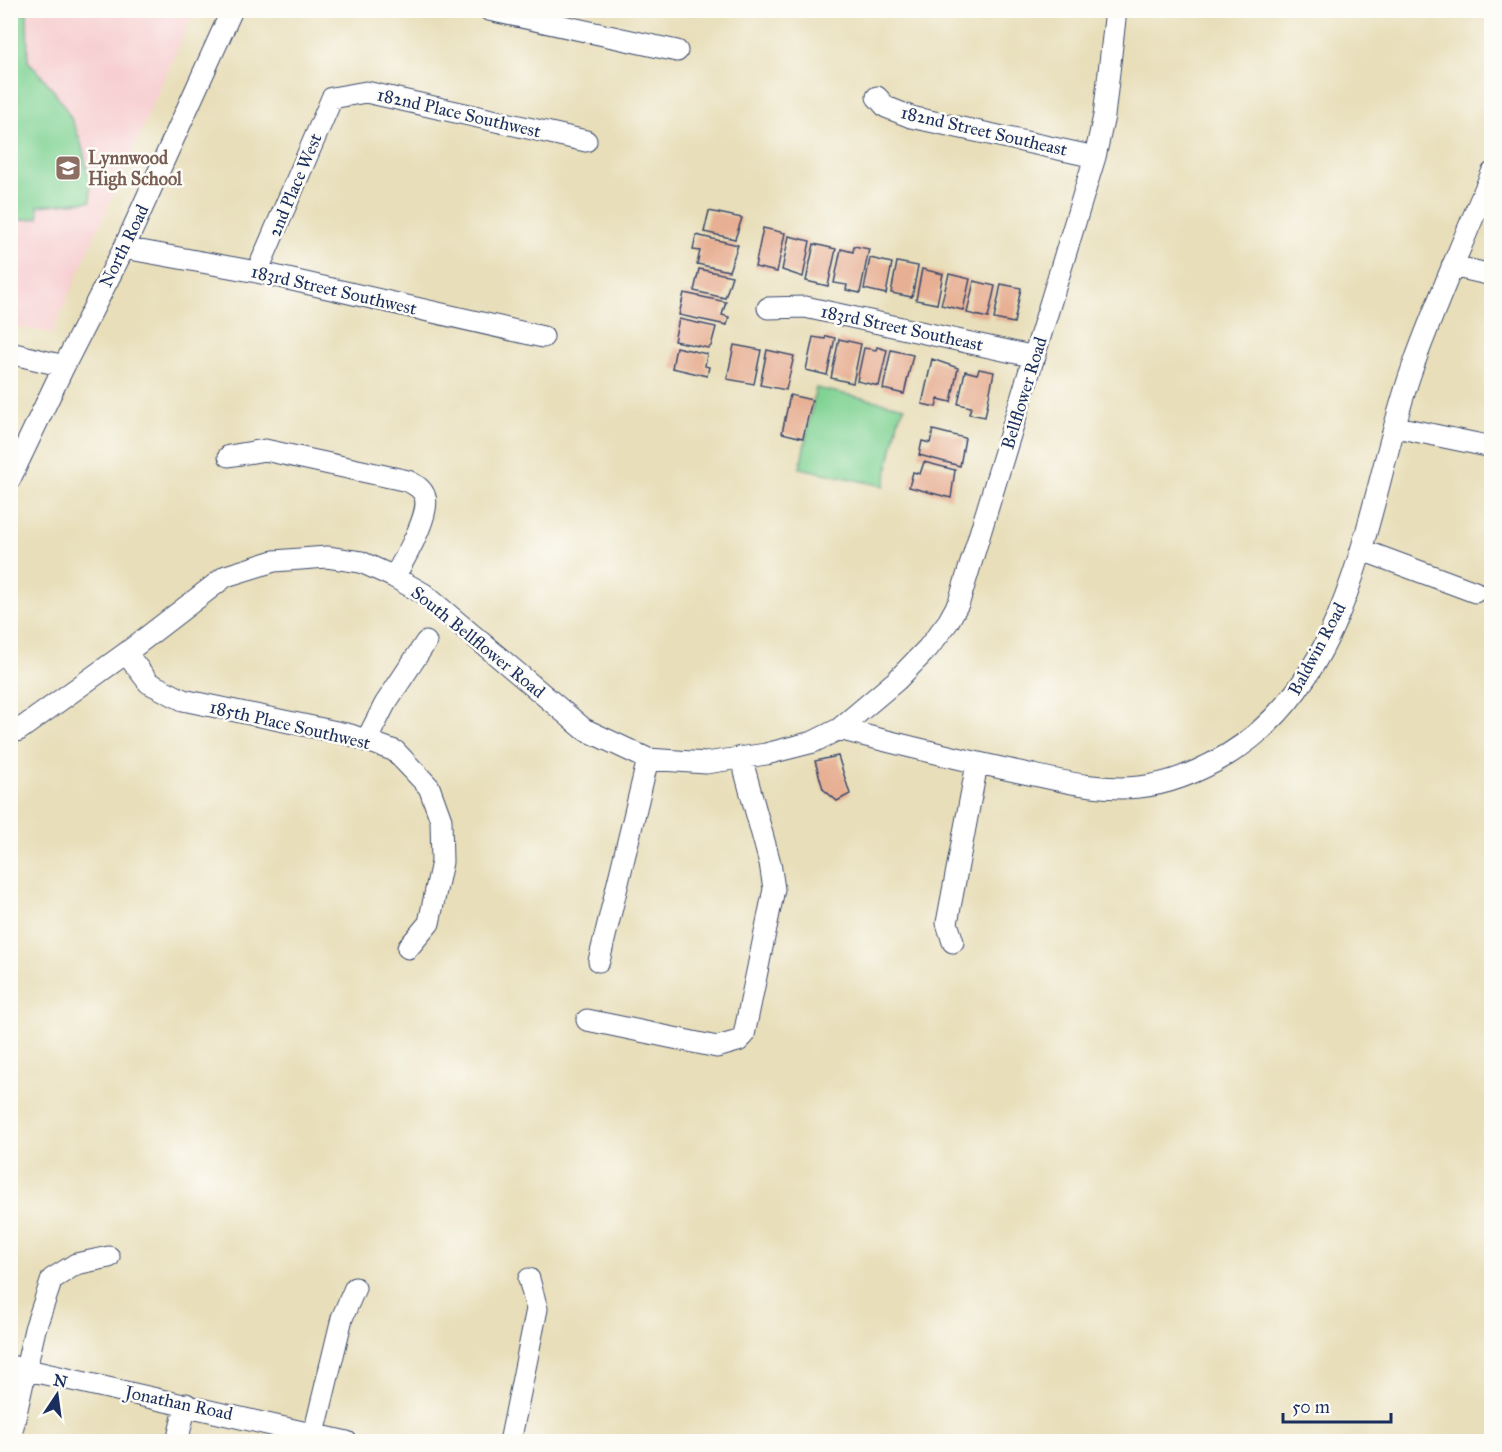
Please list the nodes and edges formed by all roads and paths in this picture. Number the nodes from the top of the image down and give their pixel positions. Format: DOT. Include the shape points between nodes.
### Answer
graph roads {
  1 [pos="232,10"];
  2 [pos="489,10"];
  3 [pos="1116,10"];
  4 [pos="677,51"];
  5 [pos="332,98"];
  6 [pos="877,98"];
  7 [pos="586,141"];
  8 [pos="1095,157"];
  9 [pos="1491,173"];
  10 [pos="124,248"];
  11 [pos="1452,266"];
  12 [pos="257,272"];
  13 [pos="1491,275"];
  14 [pos="768,308"];
  15 [pos="543,338"];
  16 [pos="10,353"];
  17 [pos="1035,357"];
  18 [pos="64,366"];
  19 [pos="1396,427"];
  20 [pos="1491,447"];
  21 [pos="229,456"];
  22 [pos="10,479"];
  23 [pos="1362,550"];
  24 [pos="394,577"];
  25 [pos="1475,592"];
  26 [pos="426,642"];
  27 [pos="126,653"];
  28 [pos="839,729"];
  29 [pos="10,733"];
  30 [pos="366,741"];
  31 [pos="741,758"];
  32 [pos="648,759"];
  33 [pos="977,764"];
  34 [pos="953,942"];
  35 [pos="408,948"];
  36 [pos="599,961"];
  37 [pos="587,1020"];
  38 [pos="109,1257"];
  39 [pos="529,1279"];
  40 [pos="354,1288"];
  41 [pos="18,1368"];
  42 [pos="186,1404"];
  43 [pos="313,1438"];
  44 [pos="10,1440"];
  45 [pos="177,1442"];
  46 [pos="347,1442"];
  47 [pos="510,1442"];
  1 -- 10 [label="street, North Road"];
  2 -- 4 [label="street"];
  3 -- 8 [label="street, Bellflower Road" via="1104,116"];
  5 -- 7 [label="street, 182nd Place Southwest" via="366,92"];
  5 -- 12 [label="street, 2nd Place West"];
  6 -- 8 [label="street, 182nd Street Southeast" via="886,107 911,117"];
  8 -- 17 [label="street, Bellflower Road"];
  9 -- 11 [label="street, Baldwin Road"];
  10 -- 12 [label="street, 183rd Street Southwest"];
  10 -- 18 [label="street, North Road"];
  11 -- 13 [label="street"];
  11 -- 19 [label="street, Baldwin Road" via="1412,369"];
  12 -- 15 [label="street, 183rd Street Southwest"];
  14 -- 17 [label="street, 183rd Street Southeast" via="805,307"];
  16 -- 18 [label="street"];
  17 -- 28 [label="street, Bellflower Road" via="959,602 928,648"];
  18 -- 22 [label="street, North Road"];
  19 -- 20 [label="street"];
  19 -- 23 [label="street, Baldwin Road"];
  21 -- 24 [label="street" via="265,450 408,481 420,488 426,499 424,513"];
  23 -- 25 [label="street"];
  23 -- 33 [label="street, Baldwin Road" via="1324,644 1290,702 1261,732 1210,765 1168,783 1119,788"];
  24 -- 27 [label="street, South Bellflower Road" via="361,562 327,556 274,561 226,576"];
  24 -- 32 [label="street, South Bellflower Road" via="424,594 584,729"];
  26 -- 30 [label="street"];
  27 -- 29 [label="street, South Bellflower Road"];
  27 -- 30 [label="street, 185th Place Southwest" via="149,683 183,700"];
  28 -- 31 [label="street, South Bellflower Road" via="813,742"];
  28 -- 33 [label="street, Baldwin Road"];
  30 -- 35 [label="street, 185th Place Southwest" via="395,751 429,787 441,820 442,862 429,923"];
  31 -- 32 [label="street, South Bellflower Road" via="706,763"];
  31 -- 37 [label="street" via="774,889 744,1035 738,1041 717,1047"];
  32 -- 36 [label="street"];
  33 -- 34 [label="street" via="947,923"];
  38 -- 41 [label="street" via="76,1264 52,1279"];
  39 -- 47 [label="street" via="537,1309"];
  40 -- 43 [label="street" via="342,1318"];
  41 -- 42 [label="street, Jonathan Road"];
  41 -- 44 [label="street"];
  42 -- 43 [label="street, Jonathan Road"];
  42 -- 45 [label="street"];
  43 -- 46 [label="street, Jonathan Road"];
}
